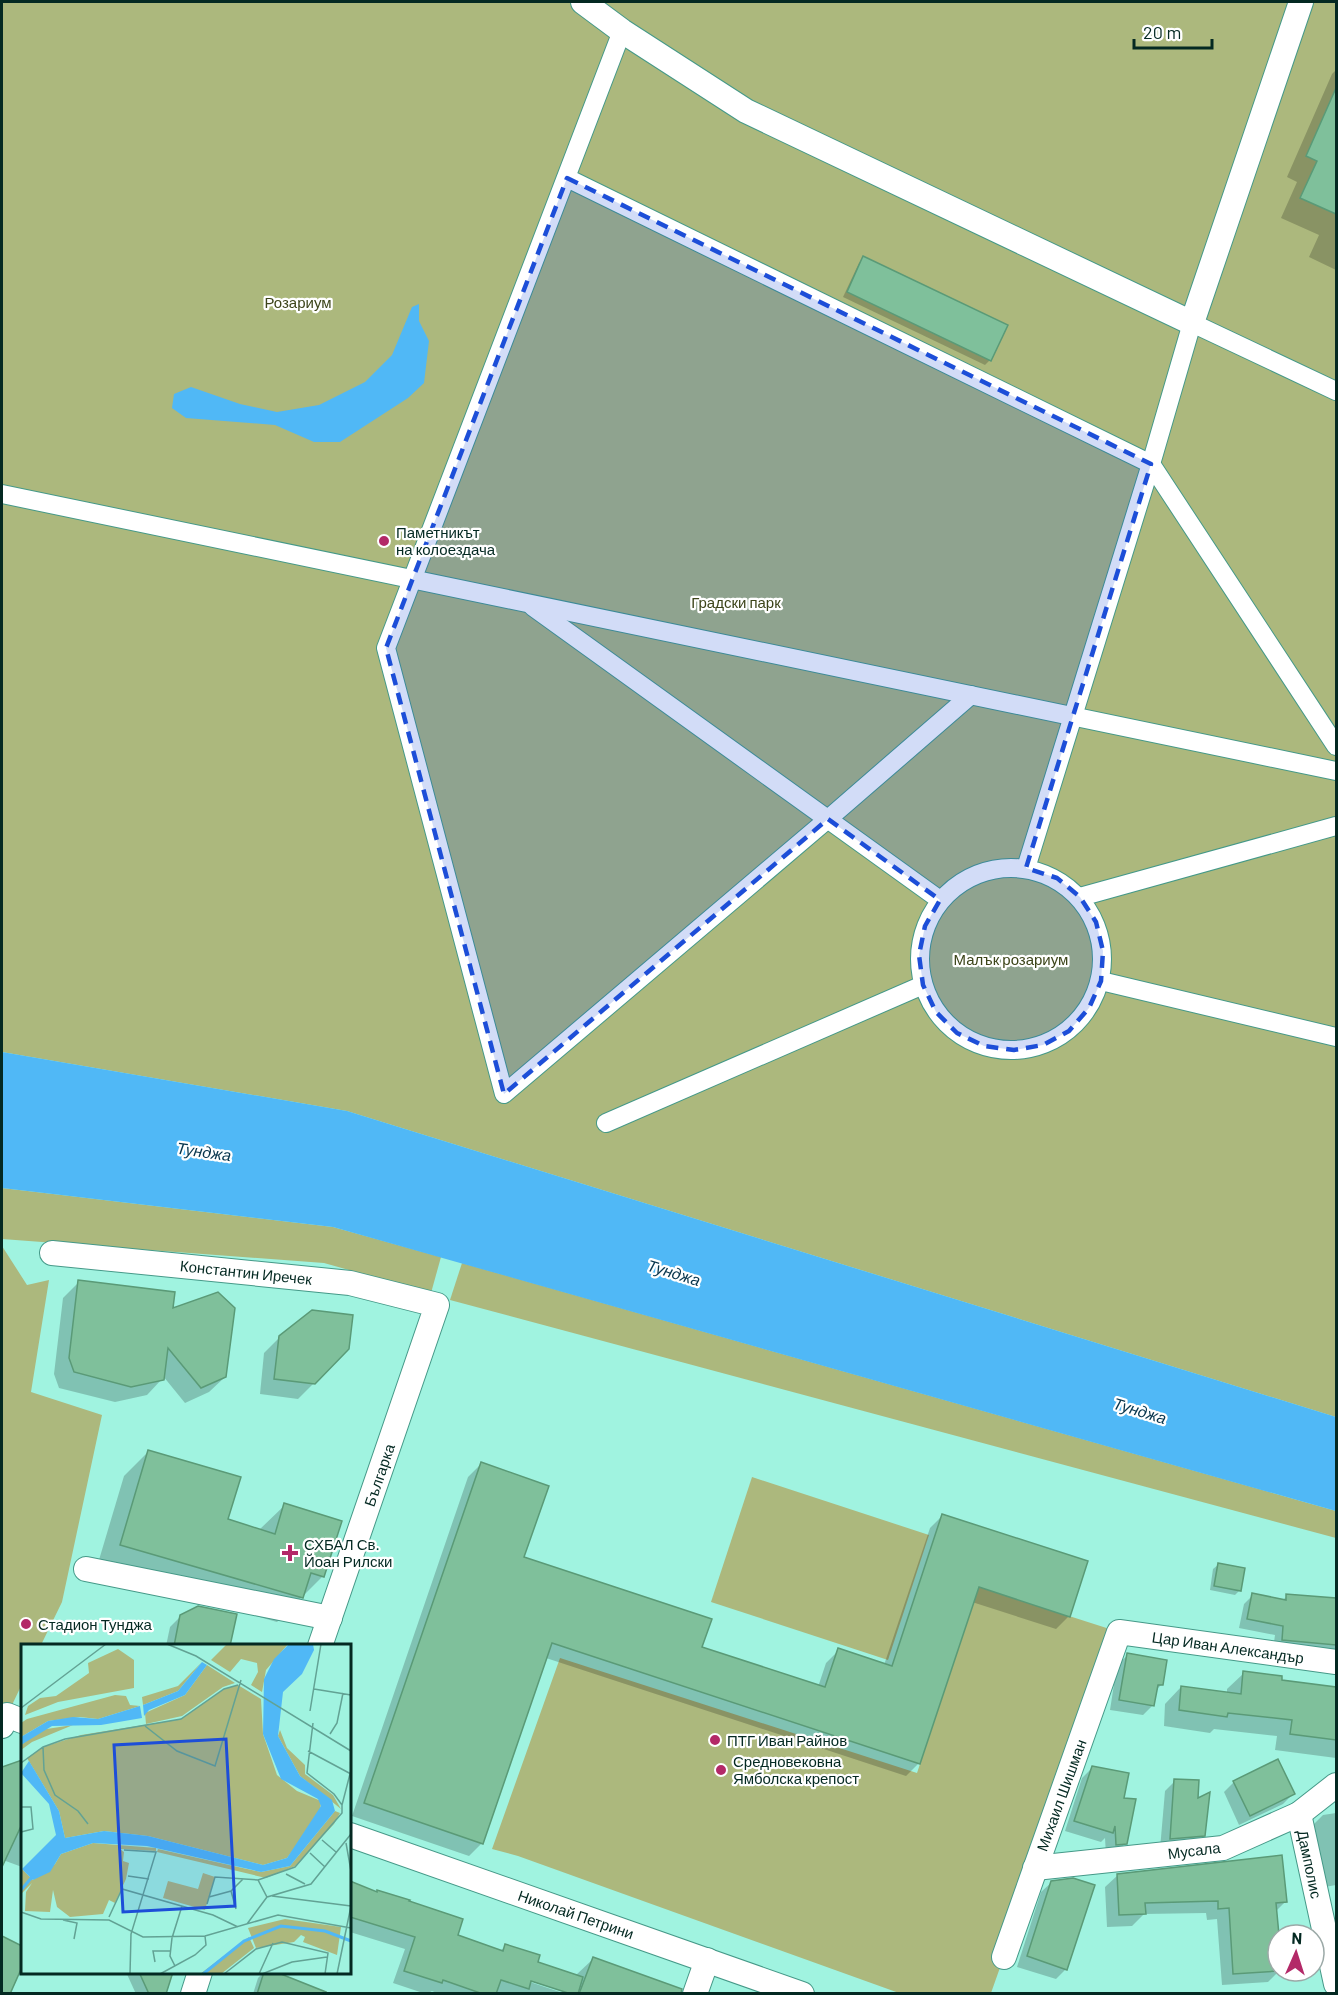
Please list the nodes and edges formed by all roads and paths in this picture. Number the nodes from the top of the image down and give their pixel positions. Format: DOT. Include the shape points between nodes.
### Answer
graph roads {
  1 [pos="583,2"];
  2 [pos="1301,2"];
  3 [pos="622,31"];
  4 [pos="567,177"];
  5 [pos="1192,323"];
  6 [pos="1336,391"];
  7 [pos="1151,465"];
  8 [pos="2,494"];
  9 [pos="413,579"];
  10 [pos="527,603"];
  11 [pos="971,695"];
  12 [pos="1074,716"];
  13 [pos="1336,746"];
  14 [pos="1336,771"];
  15 [pos="828,819"];
  16 [pos="1336,826"];
  17 [pos="1026,868"];
  18 [pos="1080,897"];
  19 [pos="940,900"];
  20 [pos="1101,981"];
  21 [pos="923,985"];
  22 [pos="1336,1037"];
  23 [pos="606,1122"];
  24 [pos="52,1253"];
  25 [pos="437,1305"];
  26 [pos="86,1569"];
  27 [pos="330,1618"];
  28 [pos="1119,1632"];
  29 [pos="321,1644"];
  30 [pos="1336,1662"];
  31 [pos="1336,1785"];
  32 [pos="1299,1814"];
  33 [pos="351,1835"];
  34 [pos="1035,1868"];
  35 [pos="1004,1957"];
  36 [pos="707,1960"];
  37 [pos="200,1974"];
  38 [pos="1336,1984"];
  39 [pos="192,1994"];
  40 [pos="695,1994"];
  41 [pos="802,1994"];
  1 -- 3 [label="street"];
  2 -- 5 [label="street"];
  3 -- 4 [label="street"];
  3 -- 5 [label="street" via="746,111"];
  4 -- 7 [label="street"];
  4 -- 9 [label="street"];
  5 -- 6 [label="street"];
  5 -- 7 [label="street"];
  7 -- 12 [label="street"];
  7 -- 13 [label="street"];
  8 -- 9 [label="street"];
  9 -- 10 [label="street"];
  9 -- 15 [label="street" via="386,648 504,1095"];
  10 -- 11 [label="street"];
  10 -- 15 [label="street"];
  11 -- 12 [label="street"];
  11 -- 15 [label="street"];
  12 -- 14 [label="street"];
  12 -- 17 [label="street"];
  15 -- 19 [label="street"];
  16 -- 18 [label="street"];
  17 -- 18 [label="street" via="1056,878"];
  17 -- 19 [label="street" via="994,868 964,879"];
  18 -- 20 [label="street" via="1096,922 1101,941"];
  19 -- 21 [label="street" via="925,926 921,945"];
  20 -- 21 [label="street" via="1089,1008 1069,1031 1043,1045 1014,1050 984,1046 957,1033 936,1012"];
  20 -- 22 [label="street"];
  21 -- 23 [label="street"];
  24 -- 25 [label="street, Константин Иречек" via="350,1282"];
  25 -- 27 [label="street, Българка"];
  26 -- 27 [label="street"];
  27 -- 29 [label="street, Българка"];
  28 -- 30 [label="street, Цар Иван Александър"];
  28 -- 34 [label="street, Михаил Шишман"];
  31 -- 32 [label="street, Мусала"];
  32 -- 34 [label="street, Мусала" via="1223,1848"];
  32 -- 38 [label="street, Дамполис"];
  33 -- 36 [label="street, Николай Петрини"];
  34 -- 35 [label="street, Михаил Шишман"];
  36 -- 40 [label="street"];
  36 -- 41 [label="street, Николай Петрини"];
  37 -- 39 [label="street"];
}
